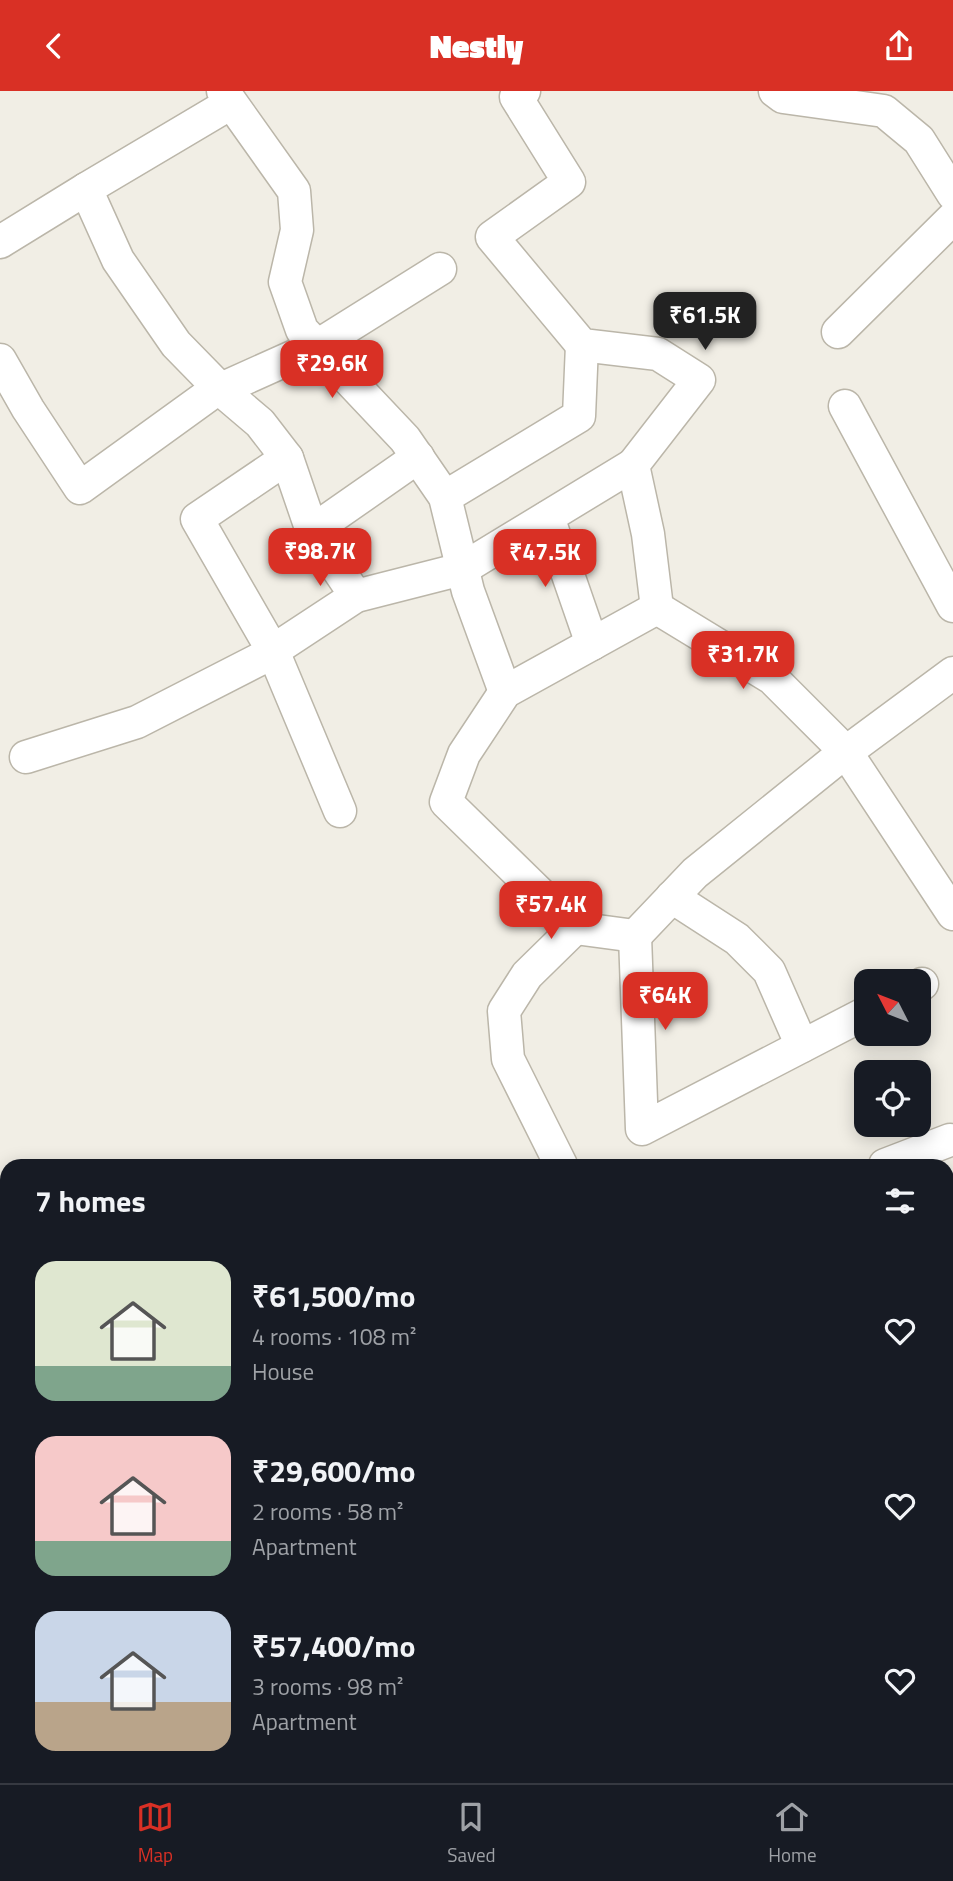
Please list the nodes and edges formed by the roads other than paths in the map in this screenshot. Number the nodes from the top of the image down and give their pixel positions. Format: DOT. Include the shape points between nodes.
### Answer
graph roads {
  1 [pos="524,91"];
  2 [pos="775,91"];
  3 [pos="227,97"];
  4 [pos="86,189"];
  5 [pos="953,194"];
  6 [pos="953,218"];
  7 [pos="0,242"];
  8 [pos="440,268"];
  9 [pos="838,333"];
  10 [pos="582,345"];
  11 [pos="317,346"];
  12 [pos="0,360"];
  13 [pos="220,389"];
  14 [pos="845,406"];
  15 [pos="418,457"];
  16 [pos="287,458"];
  17 [pos="633,465"];
  18 [pos="445,497"];
  19 [pos="548,517"];
  20 [pos="313,531"];
  21 [pos="463,569"];
  22 [pos="356,596"];
  23 [pos="953,606"];
  24 [pos="657,608"];
  25 [pos="592,644"];
  26 [pos="272,651"];
  27 [pos="953,673"];
  28 [pos="505,692"];
  29 [pos="846,752"];
  30 [pos="26,757"];
  31 [pos="340,811"];
  32 [pos="672,898"];
  33 [pos="953,914"];
  34 [pos="575,928"];
  35 [pos="635,936"];
  36 [pos="854,1019"];
  37 [pos="802,1046"];
  38 [pos="950,1140"];
  39 [pos="558,1159"];
  40 [pos="901,1159"];
  1 -- 10 [label="street" via="516,97 569,183 492,237"];
  2 -- 5 [label="street" via="783,97 884,111 919,140"];
  3 -- 4 [label="street"];
  3 -- 11 [label="street" via="294,191 297,230 285,282 302,330"];
  4 -- 7 [label="street"];
  4 -- 13 [label="street" via="118,260 176,344"];
  6 -- 9 [label="street"];
  8 -- 11 [label="street"];
  10 -- 17 [label="street" via="658,355 699,380"];
  10 -- 18 [label="street" via="579,416"];
  11 -- 13 [label="street"];
  11 -- 15 [label="street"];
  12 -- 13 [label="street" via="80,488"];
  13 -- 16 [label="street" via="260,423"];
  14 -- 23 [label="street"];
  15 -- 18 [label="street"];
  15 -- 20 [label="street"];
  16 -- 20 [label="street"];
  16 -- 26 [label="street" via="197,519"];
  17 -- 19 [label="street"];
  17 -- 24 [label="street"];
  18 -- 21 [label="street"];
  19 -- 21 [label="street"];
  19 -- 25 [label="street"];
  20 -- 22 [label="street"];
  21 -- 22 [label="street"];
  21 -- 28 [label="street"];
  22 -- 26 [label="street"];
  24 -- 25 [label="street"];
  24 -- 29 [label="street" via="772,678"];
  25 -- 28 [label="street"];
  26 -- 30 [label="street" via="137,722"];
  26 -- 31 [label="street"];
  27 -- 29 [label="street"];
  28 -- 34 [label="street" via="464,754 446,802"];
  29 -- 32 [label="street" via="695,873"];
  29 -- 33 [label="street"];
  32 -- 35 [label="street"];
  32 -- 37 [label="street" via="737,939 769,971"];
  34 -- 35 [label="street"];
  34 -- 39 [label="street" via="527,975 504,1011 508,1059"];
  35 -- 37 [label="street" via="642,1129"];
  36 -- 37 [label="street"];
  38 -- 40 [label="street"];
}
